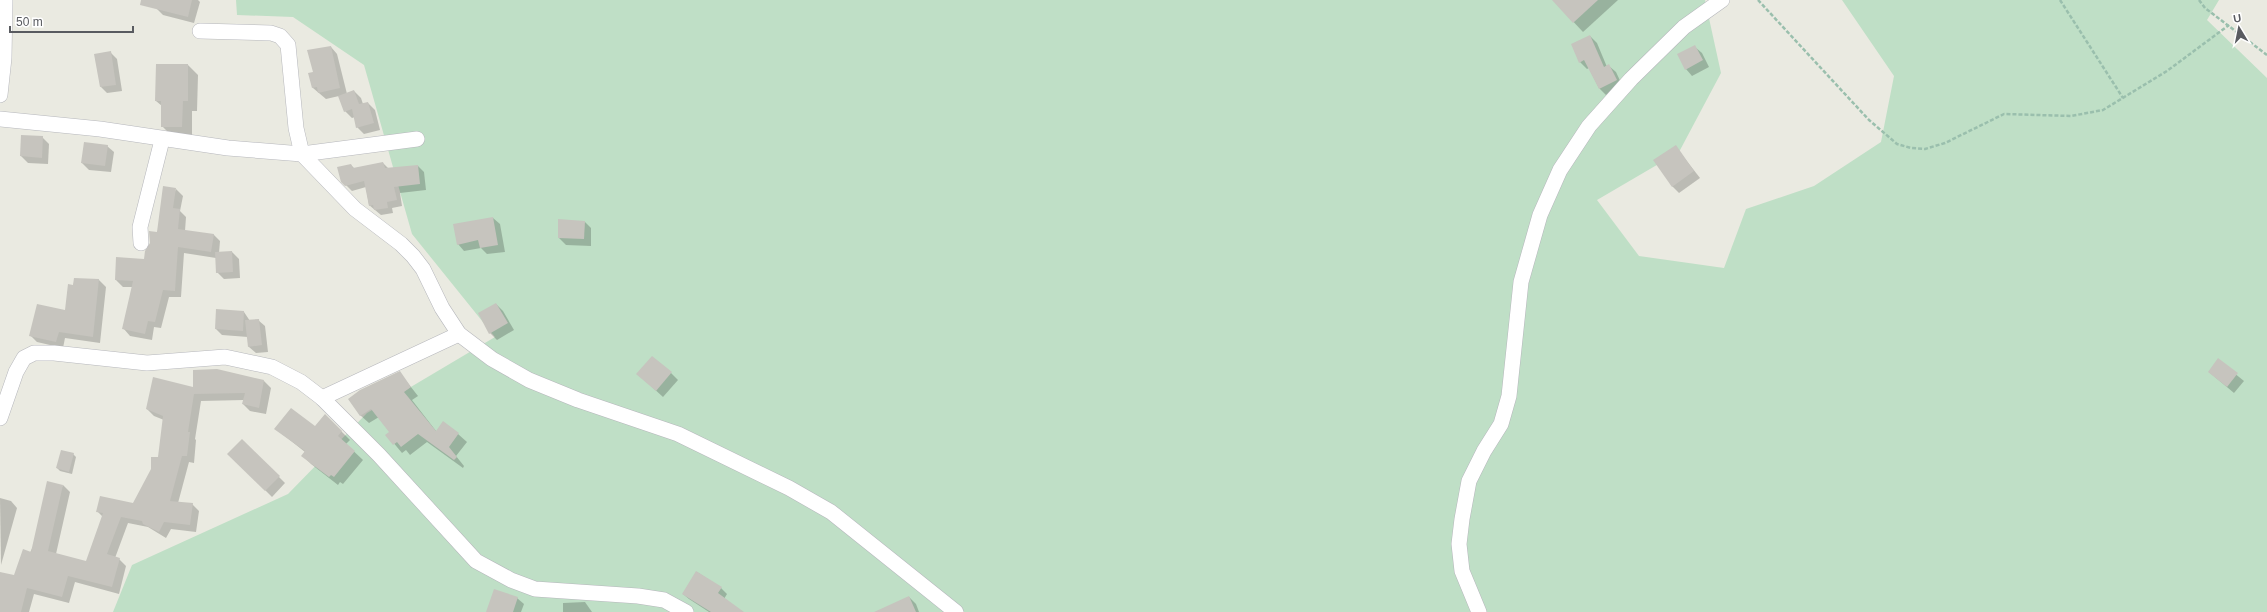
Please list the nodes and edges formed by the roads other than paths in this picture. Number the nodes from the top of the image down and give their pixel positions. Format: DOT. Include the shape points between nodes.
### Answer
graph roads {
  1 [pos="5,0"];
  2 [pos="1722,0"];
  3 [pos="200,31"];
  4 [pos="0,95"];
  5 [pos="0,119"];
  6 [pos="417,139"];
  7 [pos="162,140"];
  8 [pos="302,154"];
  9 [pos="141,243"];
  10 [pos="459,334"];
  11 [pos="322,398"];
  12 [pos="0,418"];
  13 [pos="686,612"];
  14 [pos="956,612"];
  15 [pos="1479,612"];
  1 -- 4 [label="street" via="4,58"];
  2 -- 15 [label="street" via="1684,28 1631,79 1589,126 1560,170 1540,215 1521,282 1509,396 1501,424 1469,481 1462,519 1459,544 1462,571"];
  3 -- 8 [label="street" via="271,33 285,39 288,46 296,128"];
  5 -- 7 [label="street" via="100,129"];
  6 -- 8 [label="street"];
  7 -- 8 [label="street"];
  7 -- 9 [label="street" via="140,227"];
  8 -- 10 [label="street" via="355,209 413,256"];
  10 -- 11 [label="street"];
  10 -- 14 [label="street" via="492,359 529,380 578,400 678,434 789,488 831,512"];
  11 -- 12 [label="street" via="301,382 272,367 225,357 148,363 34,353 24,358 16,372"];
  11 -- 13 [label="street" via="379,455 476,561 511,580 535,589 638,596 664,600"];
}
